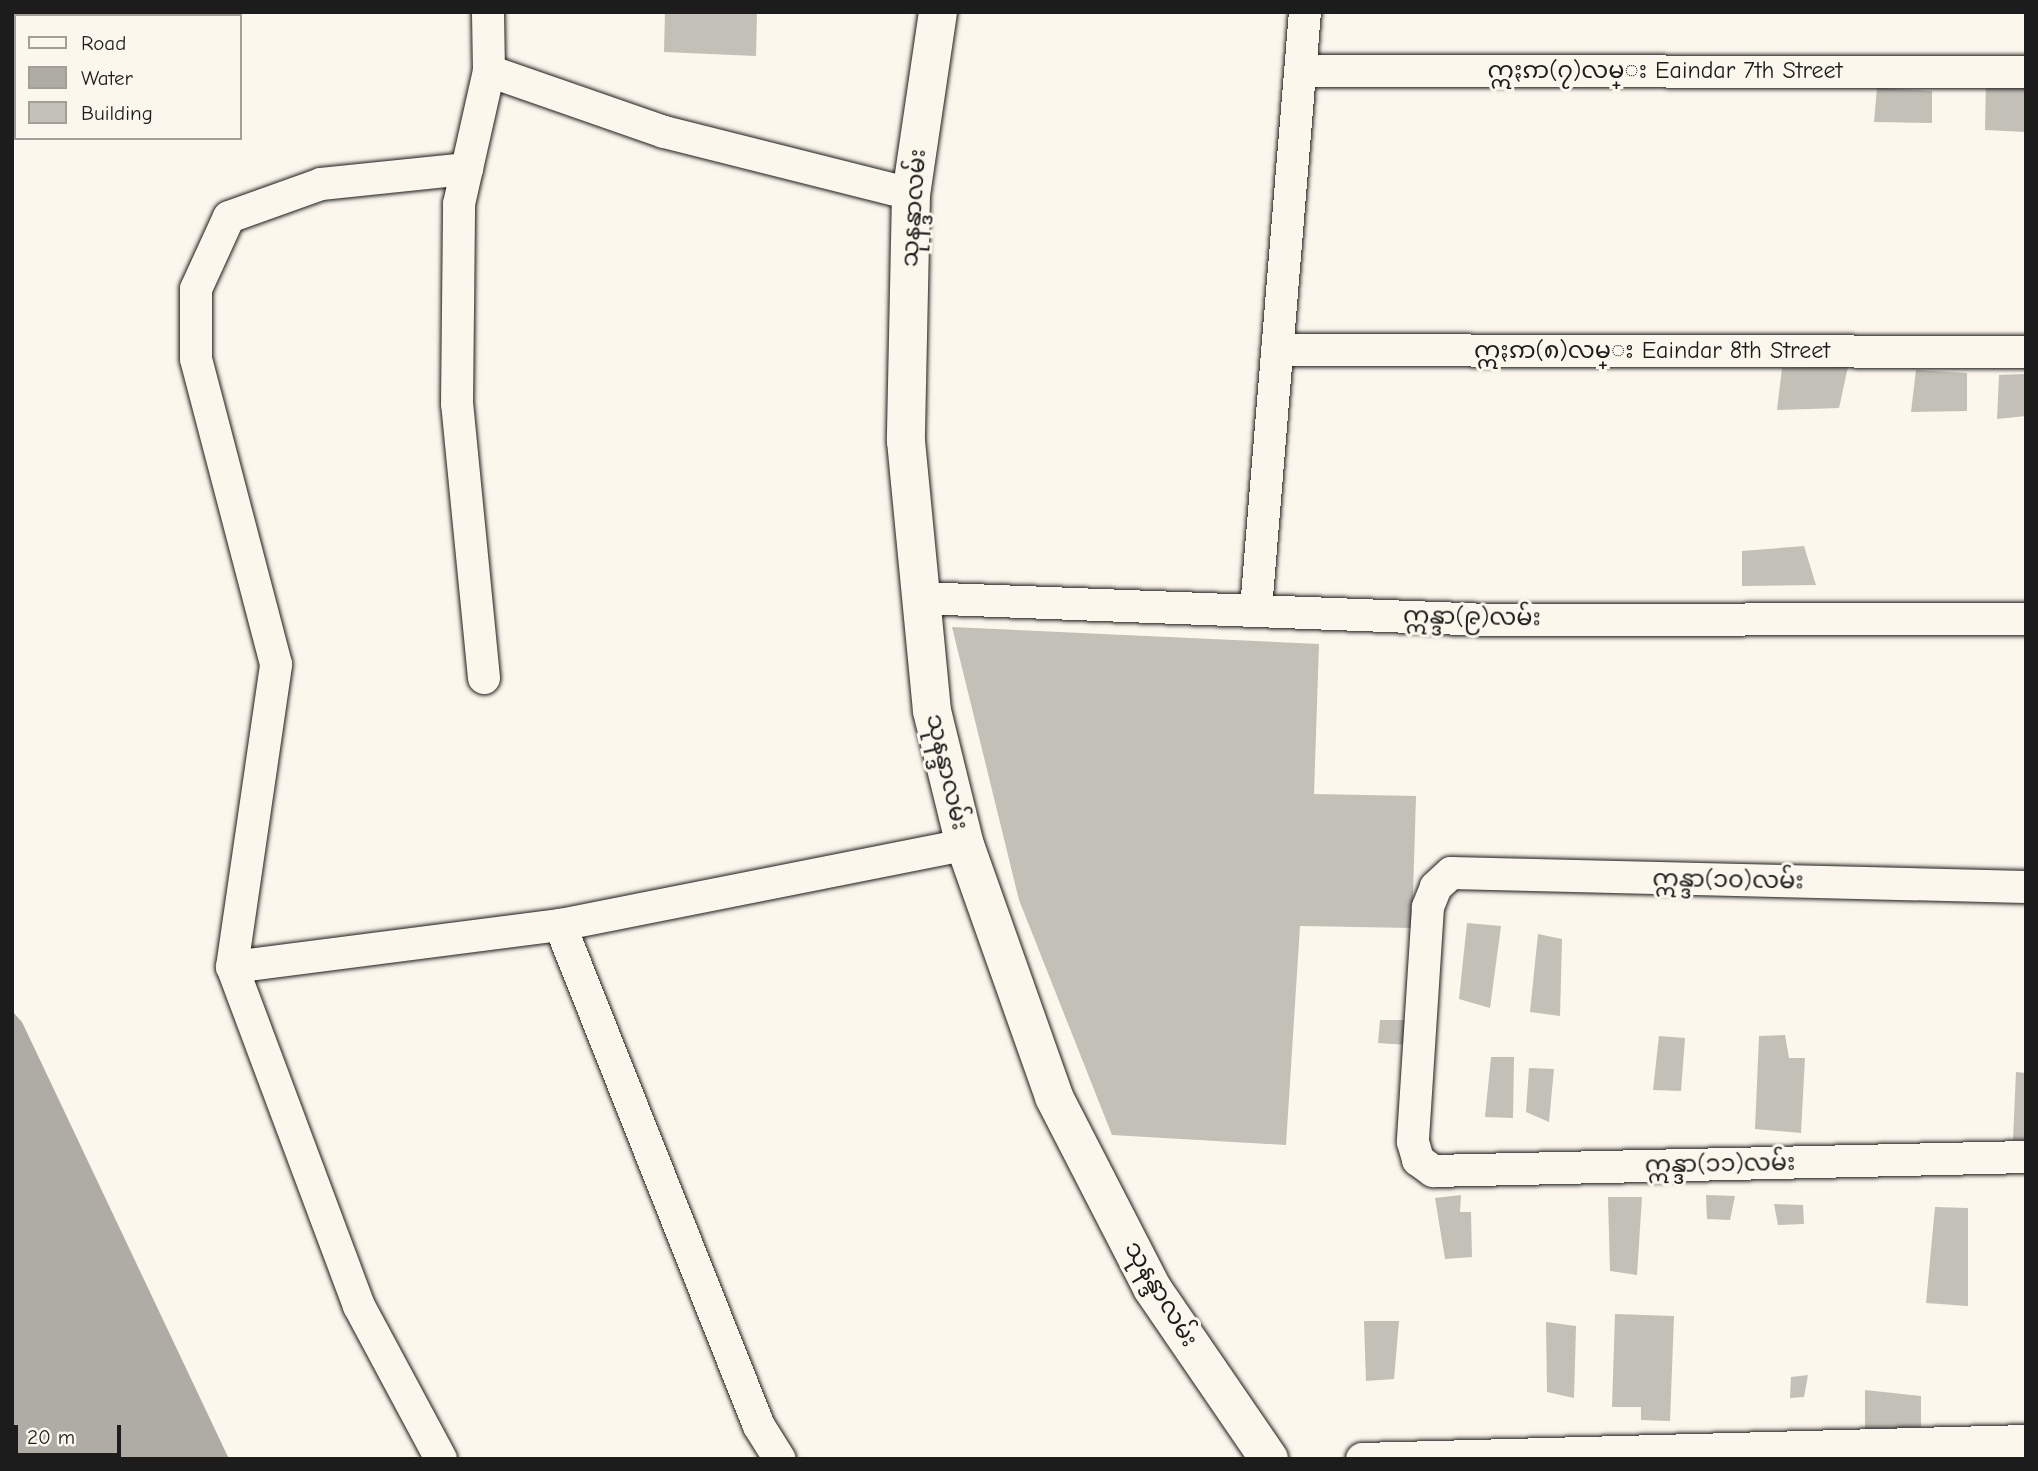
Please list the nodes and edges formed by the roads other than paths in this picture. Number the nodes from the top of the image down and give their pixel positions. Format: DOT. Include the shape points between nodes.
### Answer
graph roads {
  1 [pos="488,12"];
  2 [pos="938,12"];
  3 [pos="1305,12"];
  4 [pos="489,71"];
  5 [pos="1304,71"];
  6 [pos="2026,72"];
  7 [pos="467,169"];
  8 [pos="911,194"];
  9 [pos="1277,349"];
  10 [pos="2026,352"];
  11 [pos="919,598"];
  12 [pos="1256,609"];
  13 [pos="2026,619"];
  14 [pos="484,678"];
  15 [pos="965,845"];
  16 [pos="2026,887"];
  17 [pos="560,925"];
  18 [pos="232,967"];
  19 [pos="2026,1157"];
  20 [pos="1418,1160"];
  21 [pos="2026,1441"];
  22 [pos="441,1459"];
  23 [pos="780,1459"];
  24 [pos="1269,1459"];
  25 [pos="1362,1459"];
  1 -- 4 [label="street"];
  2 -- 8 [label="main road, သုနန္ဒာလမ်း"];
  3 -- 5 [label="street"];
  4 -- 7 [label="street"];
  4 -- 8 [label="street" via="664,132"];
  5 -- 6 [label="street, ဣႏၵာ(၇)လမ္း Eaindar 7th Street"];
  5 -- 9 [label="street"];
  7 -- 14 [label="street" via="459,204 457,404"];
  7 -- 18 [label="street" via="321,184 229,217 196,289 196,359 276,664"];
  8 -- 11 [label="main road, သုနန္ဒာလမ်း" via="906,441"];
  9 -- 10 [label="street, ဣႏၵာ(၈)လမ္း Eaindar 8th Street"];
  9 -- 12 [label="street"];
  11 -- 12 [label="street, ဣန္ဒာ(၉)လမ်း"];
  11 -- 15 [label="main road, သုနန္ဒာလမ်း" via="932,711"];
  12 -- 13 [label="street, ဣန္ဒာ(၉)လမ်း" via="1489,620"];
  15 -- 17 [label="street"];
  15 -- 24 [label="main road, သုနန္ဒာလမ်း" via="1054,1097 1152,1288"];
  16 -- 20 [label="street, ဣန္ဒာ(၁၀)လမ်း" via="1451,873 1436,887 1428,908 1413,1142"];
  17 -- 18 [label="street"];
  17 -- 23 [label="street" via="759,1426"];
  18 -- 22 [label="street" via="359,1306"];
  19 -- 20 [label="street, ဣန္ဒာ(၁၁)လမ်း" via="1433,1171"];
  21 -- 25 [label="street"];
}
